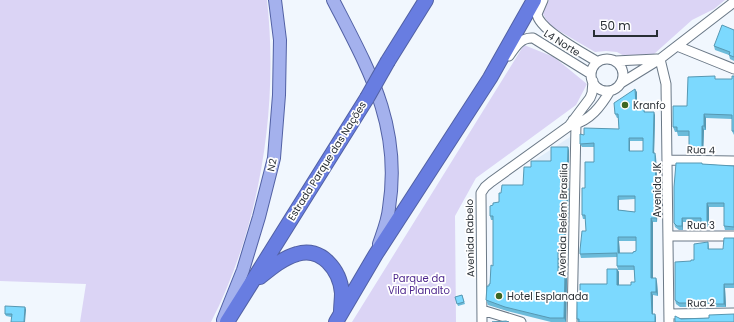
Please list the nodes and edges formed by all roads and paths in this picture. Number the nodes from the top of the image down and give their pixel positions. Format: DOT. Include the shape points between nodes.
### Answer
graph roads {
  1 [pos="276,0"];
  2 [pos="333,0"];
  3 [pos="426,0"];
  4 [pos="534,0"];
  5 [pos="543,0"];
  6 [pos="732,5"];
  7 [pos="677,46"];
  8 [pos="660,59"];
  9 [pos="615,61"];
  10 [pos="598,62"];
  11 [pos="734,69"];
  12 [pos="592,77"];
  13 [pos="490,78"];
  14 [pos="621,83"];
  15 [pos="610,91"];
  16 [pos="572,123"];
  17 [pos="668,160"];
  18 [pos="734,161"];
  19 [pos="668,236"];
  20 [pos="734,236"];
  21 [pos="376,254"];
  22 [pos="251,284"];
  23 [pos="482,310"];
  24 [pos="734,313"];
  25 [pos="338,317"];
  26 [pos="669,318"];
  27 [pos="223,322"];
  28 [pos="227,322"];
  29 [pos="482,322"];
  30 [pos="521,322"];
  31 [pos="572,322"];
  1 -- 27 [label="main road, N2" via="280,40 274,158 243,270"];
  2 -- 21 [label="main road" via="380,98 389,131 393,172 389,209"];
  3 -- 22 [label="highway, Estrada Parque das Nações, bridge"];
  4 -- 13 [label="highway"];
  5 -- 10 [label="street, L4 Norte" via="537,14 540,23"];
  6 -- 7 [label="street"];
  7 -- 8 [label="street"];
  7 -- 11 [label="street"];
  8 -- 9 [label="street"];
  8 -- 14 [label="street"];
  8 -- 17 [label="street, Avenida JK" via="666,84"];
  9 -- 10 [label="street" via="604,59"];
  9 -- 14 [label="street" via="622,71"];
  10 -- 12 [label="street" via="593,67"];
  12 -- 13 [label="street, L4 Norte" via="536,39 525,38"];
  12 -- 15 [label="street" via="600,89"];
  12 -- 16 [label="street" via="590,98"];
  13 -- 21 [label="highway"];
  14 -- 15 [label="street"];
  15 -- 16 [label="street" via="600,108 585,120"];
  16 -- 23 [label="street, Avenida Rabelo" via="484,187 481,193"];
  16 -- 31 [label="street, Avenida Belém Brasília"];
  17 -- 18 [label="street, Rua 4"];
  17 -- 19 [label="street, Avenida JK"];
  19 -- 20 [label="street, Rua 3"];
  19 -- 26 [label="street, Avenida JK"];
  21 -- 25 [label="highway"];
  22 -- 25 [label="highway" via="274,265 290,256 306,252 318,254 329,262 337,276 342,293"];
  22 -- 28 [label="highway, Estrada Parque das Nações"];
  23 -- 29 [label="street, Avenida Rabelo"];
  23 -- 30 [label="street"];
  24 -- 26 [label="street, Rua 2"];
}
